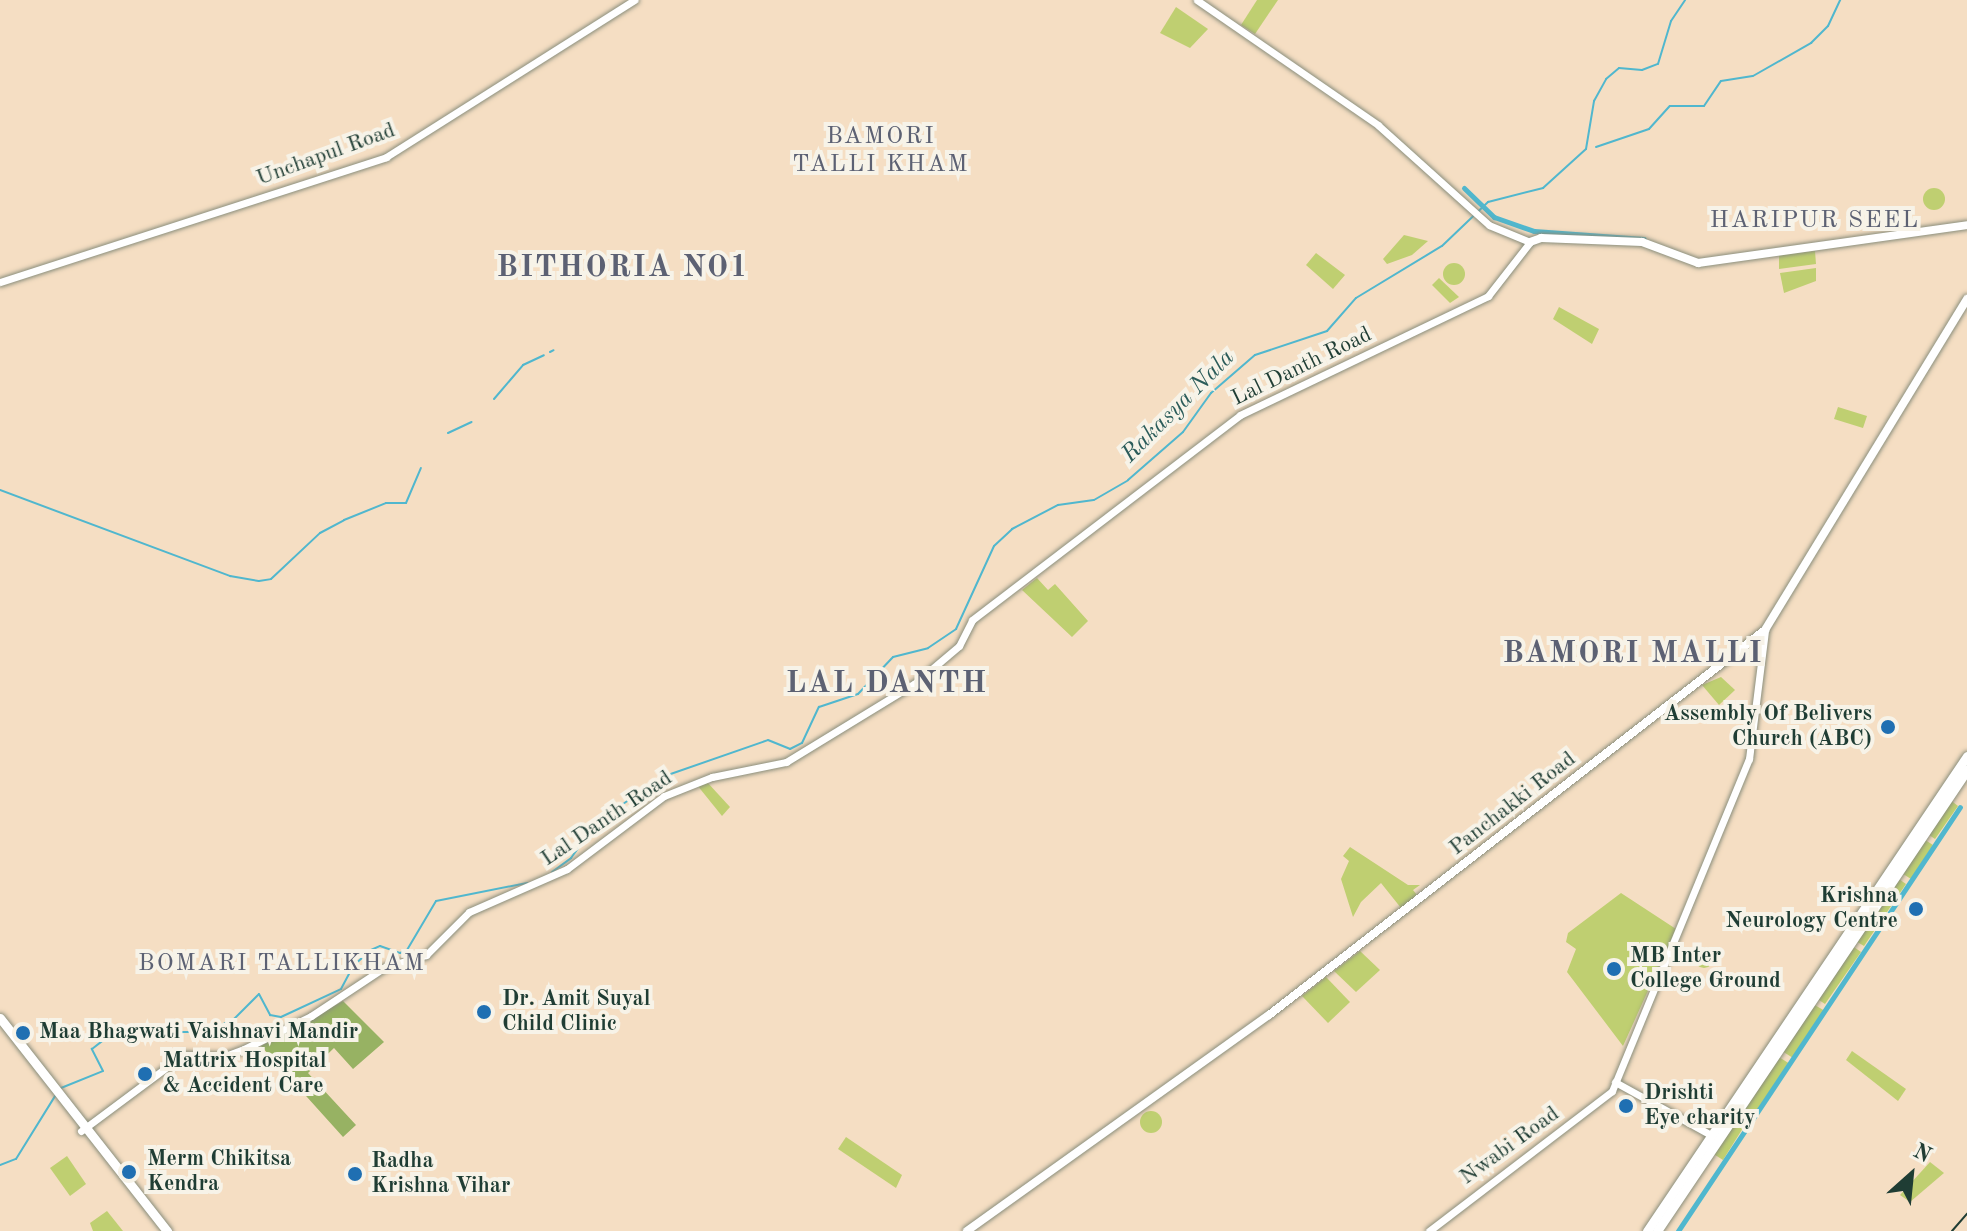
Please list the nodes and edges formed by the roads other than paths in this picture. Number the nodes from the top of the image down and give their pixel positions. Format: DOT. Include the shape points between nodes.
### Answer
graph roads {
  1 [pos="634,0"];
  2 [pos="1197,0"];
  3 [pos="1967,225"];
  4 [pos="1530,242"];
  5 [pos="0,282"];
  6 [pos="1967,299"];
  7 [pos="1765,630"];
  8 [pos="1967,756"];
  9 [pos="1967,770"];
  10 [pos="1945,793"];
  11 [pos="1808,998"];
  12 [pos="1,1018"];
  13 [pos="1613,1086"];
  14 [pos="83,1130"];
  15 [pos="1711,1135"];
  16 [pos="1692,1171"];
  17 [pos="1666,1210"];
  18 [pos="160,1231"];
  19 [pos="167,1231"];
  20 [pos="967,1231"];
  21 [pos="1429,1231"];
  22 [pos="1647,1231"];
  23 [pos="1657,1231"];
  1 -- 5 [label="street, Unchapul Road" via="386,157"];
  2 -- 4 [label="street" via="1369,117 1489,225"];
  3 -- 4 [label="main road" via="1698,263 1642,242"];
  4 -- 14 [label="street, Lal Danth Road" via="1488,296 1240,415 972,620 959,646 899,694 786,762 712,777 664,796 567,869 469,912 426,955 385,967 311,1016 238,1052 183,1055"];
  6 -- 7 [label="main road, Panchakki Road"];
  7 -- 13 [label="street" via="1749,759"];
  7 -- 20 [label="main road, Panchakki Road" via="1260,1022"];
  8 -- 10 [label="main road"];
  9 -- 10 [label="main road"];
  10 -- 11 [label="main road"];
  11 -- 15 [label="main road"];
  11 -- 16 [label="main road"];
  12 -- 14 [label="main road"];
  13 -- 15 [label="street"];
  13 -- 21 [label="street, Nwabi Road"];
  14 -- 18 [label="main road"];
  14 -- 19 [label="main road"];
  15 -- 16 [label="main road"];
  16 -- 17 [label="main road"];
  17 -- 22 [label="main road"];
  17 -- 23 [label="main road"];
}
